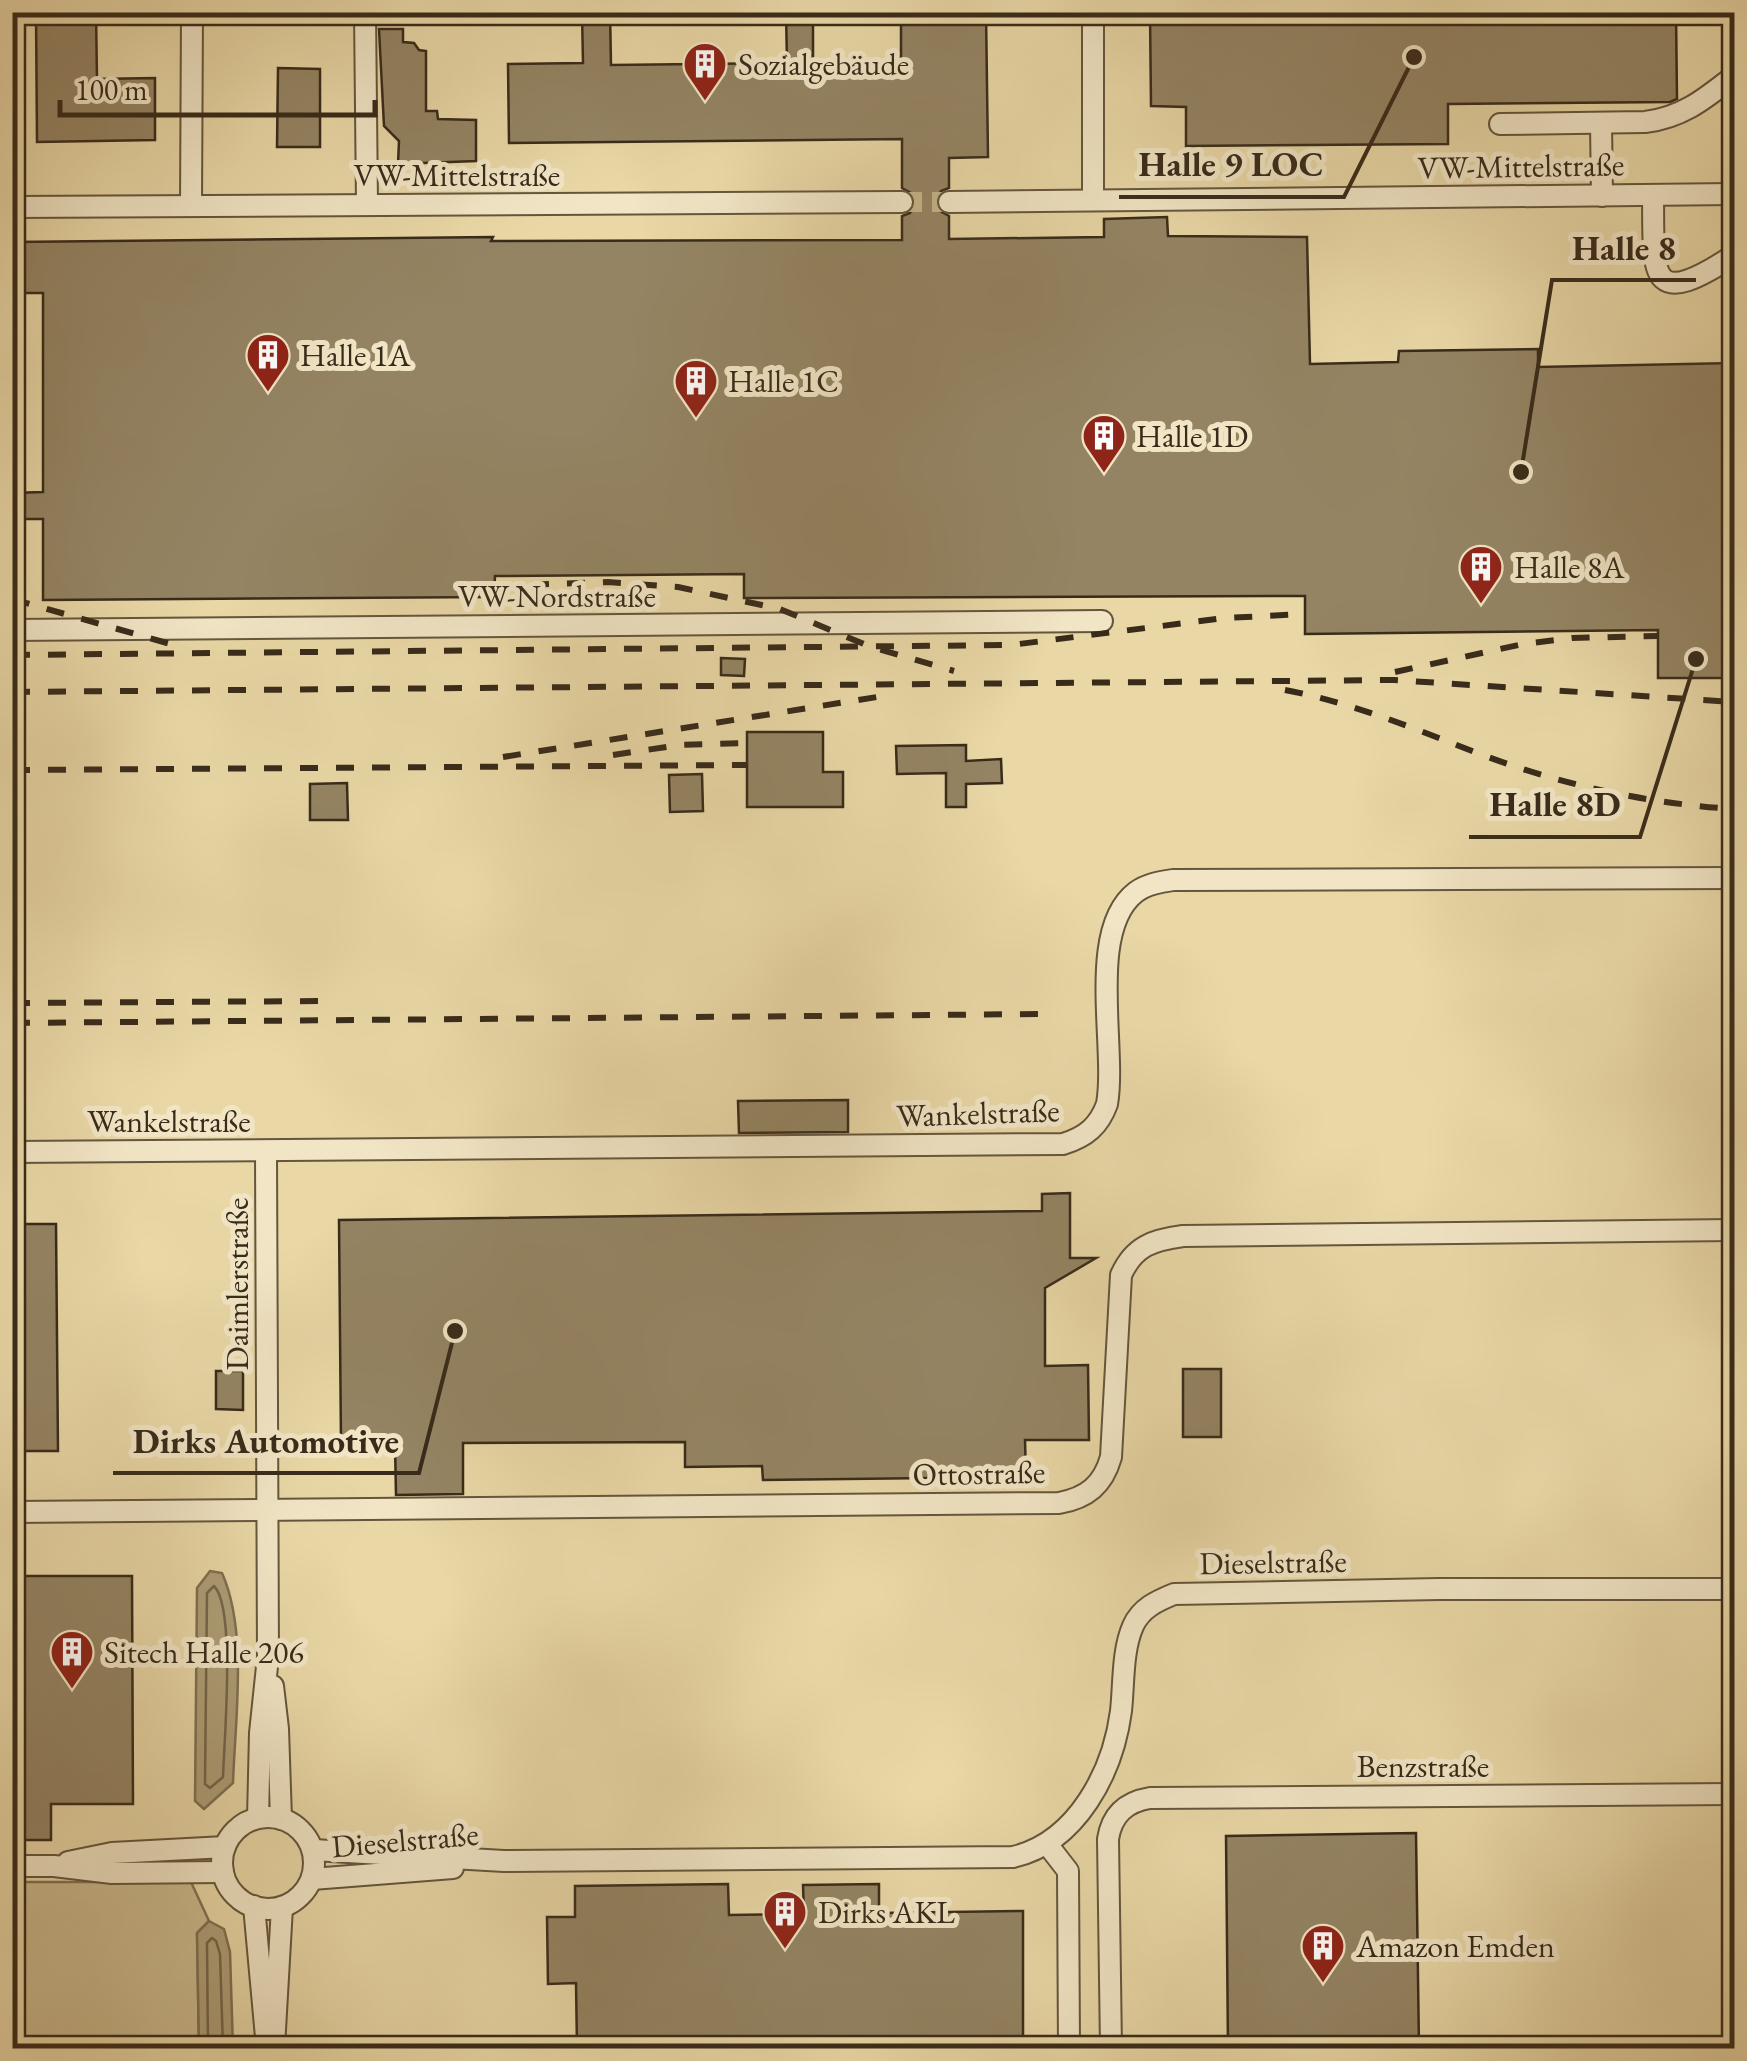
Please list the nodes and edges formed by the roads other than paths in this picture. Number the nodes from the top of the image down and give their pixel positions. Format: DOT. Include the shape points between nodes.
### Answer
graph roads {
  1 [pos="192,12"];
  2 [pos="365,12"];
  3 [pos="1093,12"];
  4 [pos="1734,76"];
  5 [pos="1601,123"];
  6 [pos="1500,124"];
  7 [pos="1734,194"];
  8 [pos="1654,195"];
  9 [pos="1602,196"];
  10 [pos="1093,200"];
  11 [pos="902,202"];
  12 [pos="949,202"];
  13 [pos="367,205"];
  14 [pos="191,206"];
  15 [pos="12,208"];
  16 [pos="1734,255"];
  17 [pos="1102,622"];
  18 [pos="12,630"];
  19 [pos="1734,878"];
  20 [pos="266,1151"];
  21 [pos="12,1152"];
  22 [pos="1734,1230"];
  23 [pos="269,1509"];
  24 [pos="12,1512"];
  25 [pos="1734,1589"];
  26 [pos="268,1657"];
  27 [pos="1734,1794"];
  28 [pos="258,1818"];
  29 [pos="281,1819"];
  30 [pos="1047,1844"];
  31 [pos="225,1848"];
  32 [pos="312,1850"];
  33 [pos="504,1861"];
  34 [pos="12,1866"];
  35 [pos="54,1866"];
  36 [pos="224,1872"];
  37 [pos="312,1879"];
  38 [pos="254,1906"];
  39 [pos="282,1907"];
  40 [pos="266,2048"];
  41 [pos="274,2048"];
  42 [pos="1069,2048"];
  43 [pos="1111,2048"];
  1 -- 14 [label="street"];
  2 -- 13 [label="street"];
  3 -- 10 [label="street"];
  4 -- 5 [label="street" via="1670,119"];
  5 -- 6 [label="street"];
  5 -- 9 [label="street"];
  7 -- 8 [label="street, VW-Mittelstraße"];
  8 -- 9 [label="street, VW-Mittelstraße"];
  8 -- 16 [label="street" via="1654,262 1662,278 1690,282"];
  9 -- 10 [label="street, VW-Mittelstraße"];
  10 -- 12 [label="street, VW-Mittelstraße"];
  11 -- 13 [label="street, VW-Mittelstraße"];
  13 -- 14 [label="street, VW-Mittelstraße"];
  14 -- 15 [label="street, VW-Mittelstraße"];
  17 -- 18 [label="street, VW-Nordstraße"];
  19 -- 20 [label="street, Wankelstraße" via="1154,883 1126,902 1112,931 1103,1116 1087,1134 1063,1144"];
  20 -- 21 [label="street, Wankelstraße"];
  20 -- 23 [label="street, Daimlerstraße"];
  22 -- 23 [label="street, Ottostraße" via="1183,1236 1149,1243 1128,1260 1122,1275 1107,1472 1074,1500"];
  23 -- 24 [label="street, Ottostraße"];
  23 -- 26 [label="street, Daimlerstraße"];
  25 -- 30 [label="street, Dieselstraße" via="1194,1592 1158,1600 1128,1639 1120,1714 1105,1768 1090,1799"];
  26 -- 28 [label="street, Daimlerstraße"];
  26 -- 29 [label="street, Daimlerstraße"];
  27 -- 43 [label="street, Benzstraße" via="1132,1802 1116,1814 1108,1839"];
  28 -- 29 [label="street"];
  28 -- 31 [label="street" via="238,1829"];
  29 -- 32 [label="street" via="301,1830"];
  30 -- 33 [label="street, Dieselstraße" via="1013,1857"];
  30 -- 42 [label="street" via="1068,1871"];
  31 -- 35 [label="street" via="112,1853"];
  31 -- 36 [label="street"];
  32 -- 33 [label="street, Dieselstraße"];
  32 -- 37 [label="street"];
  33 -- 37 [label="street, Dieselstraße"];
  34 -- 35 [label="street"];
  35 -- 36 [label="street"];
  36 -- 38 [label="street" via="237,1896"];
  37 -- 39 [label="street"];
  38 -- 39 [label="street"];
  38 -- 40 [label="street"];
  39 -- 41 [label="street"];
}
